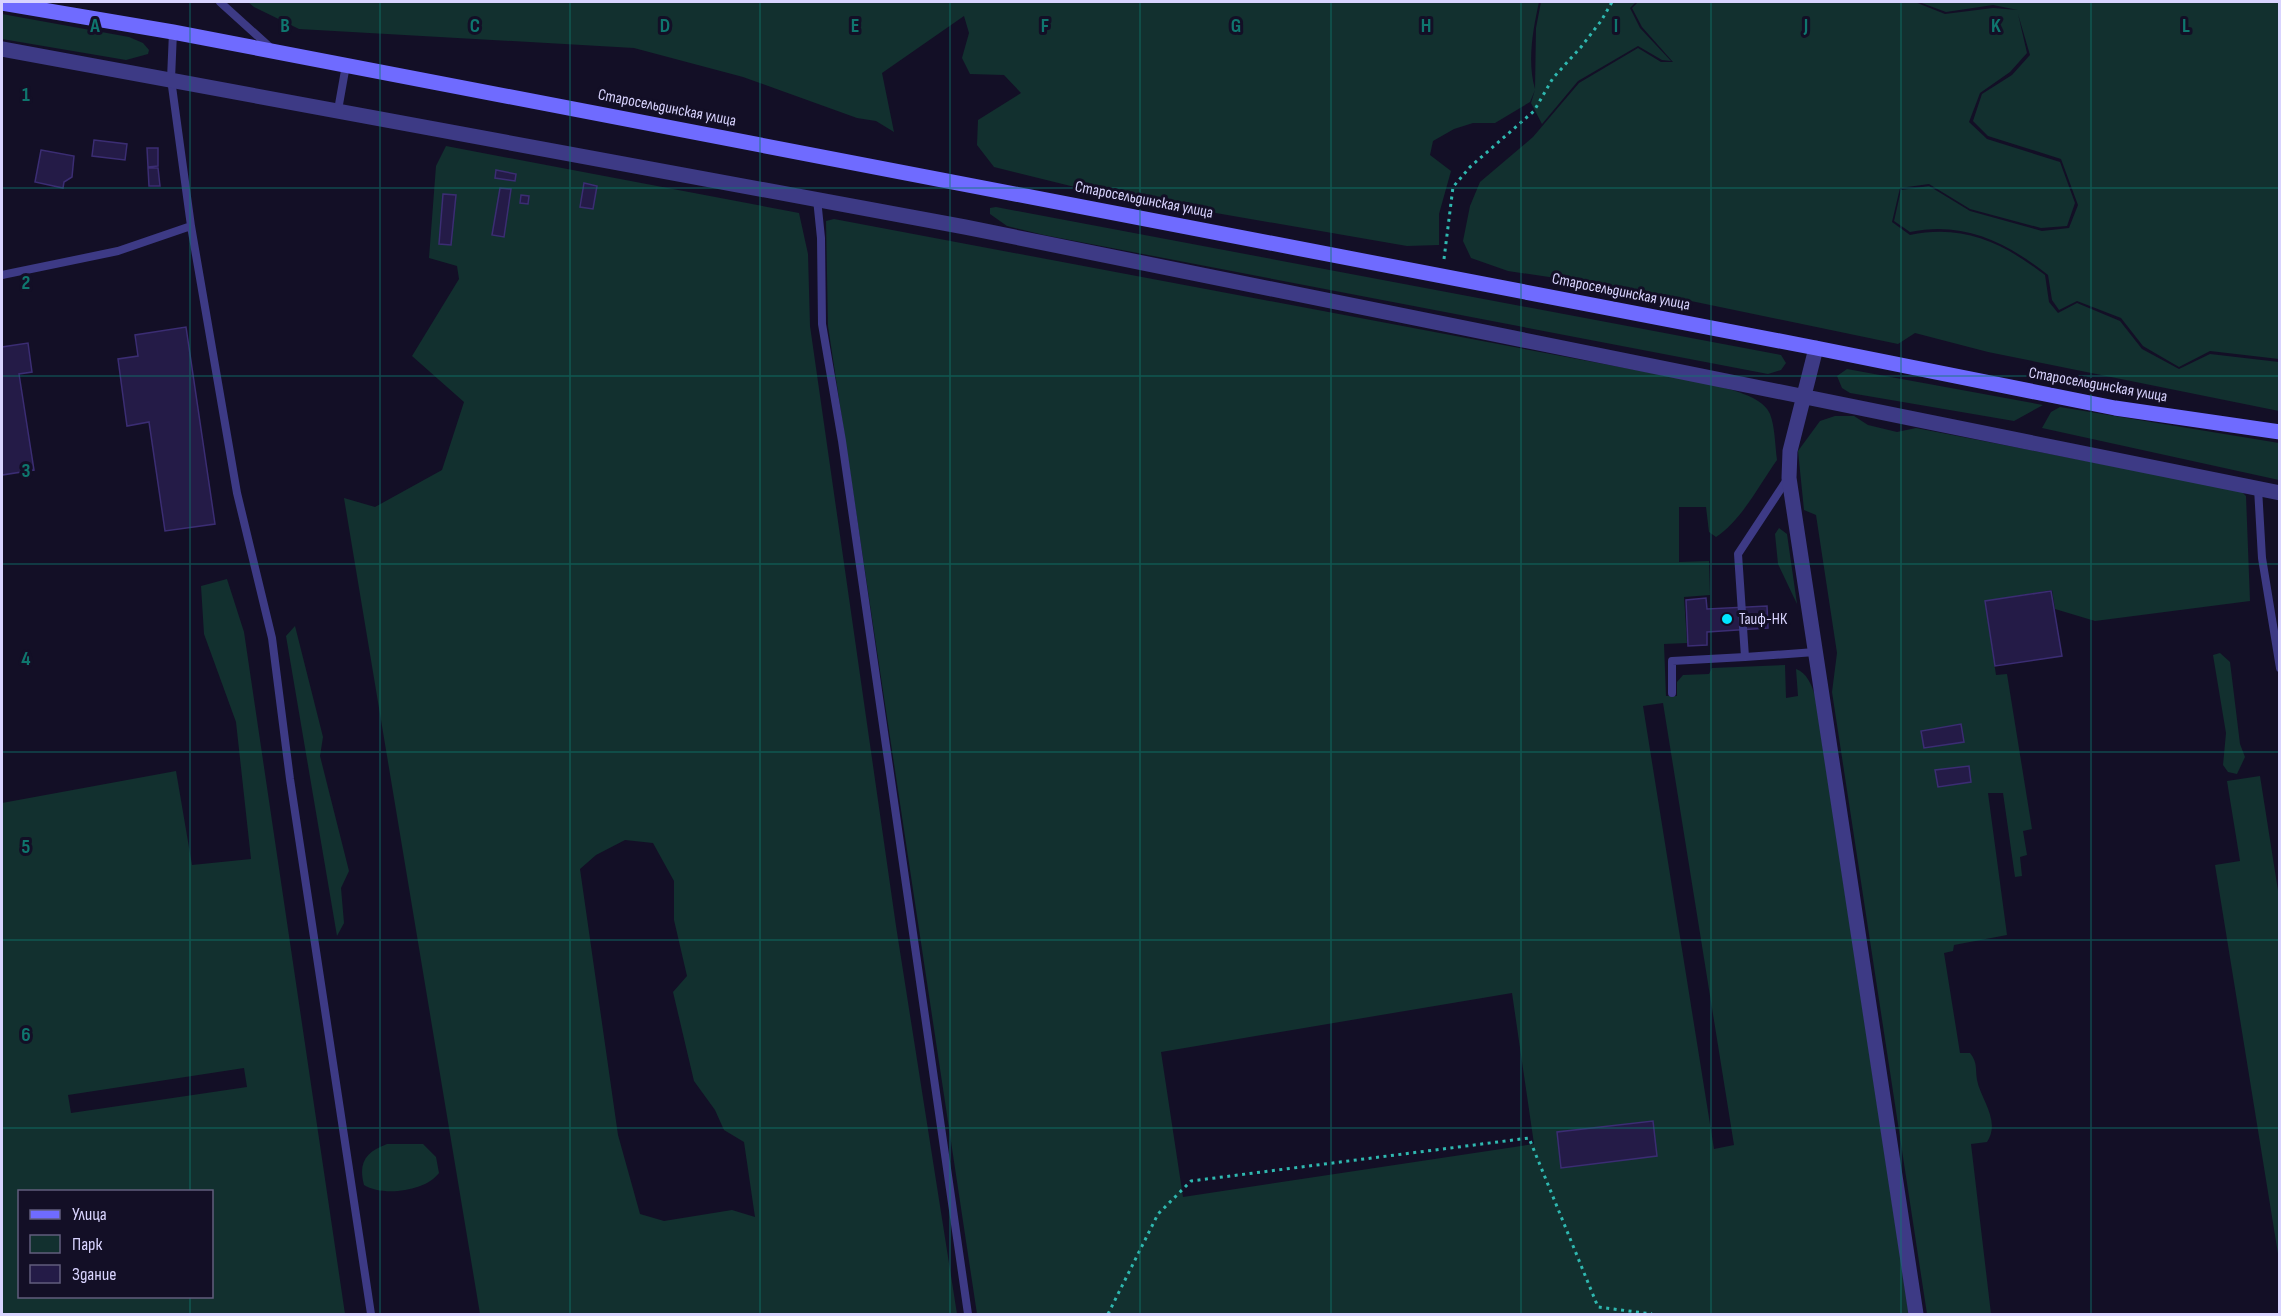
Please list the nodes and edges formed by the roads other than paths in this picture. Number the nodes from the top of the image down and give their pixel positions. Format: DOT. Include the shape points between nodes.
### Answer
graph roads {
  1 [pos="220,2"];
  2 [pos="2,3"];
  3 [pos="173,32"];
  4 [pos="2,49"];
  5 [pos="275,51"];
  6 [pos="346,65"];
  7 [pos="171,79"];
  8 [pos="338,110"];
  9 [pos="816,199"];
  10 [pos="191,226"];
  11 [pos="2,274"];
  12 [pos="1815,348"];
  13 [pos="1802,395"];
  14 [pos="2280,432"];
  15 [pos="1789,478"];
  16 [pos="2258,488"];
  17 [pos="2280,493"];
  18 [pos="1815,652"];
  19 [pos="1745,657"];
  20 [pos="2280,668"];
  21 [pos="1672,693"];
  22 [pos="371,1314"];
  23 [pos="968,1314"];
  24 [pos="1916,1314"];
  1 -- 5 [label="lane"];
  2 -- 3 [label="main road, Старосельдинская улица"];
  3 -- 5 [label="main road, Старосельдинская улица"];
  3 -- 7 [label="lane"];
  4 -- 7 [label="street"];
  5 -- 6 [label="main road, Старосельдинская улица"];
  6 -- 8 [label="lane"];
  6 -- 12 [label="main road, Старосельдинская улица"];
  7 -- 8 [label="street"];
  7 -- 10 [label="lane"];
  8 -- 9 [label="street"];
  9 -- 13 [label="street"];
  9 -- 23 [label="lane" via="821,238 822,324"];
  10 -- 11 [label="lane" via="118,251"];
  10 -- 22 [label="lane" via="237,493 272,638"];
  12 -- 13 [label="street"];
  12 -- 14 [label="main road, Старосельдинская улица" via="2115,408"];
  13 -- 15 [label="street" via="1790,451"];
  13 -- 16 [label="street"];
  15 -- 18 [label="street"];
  15 -- 19 [label="lane" via="1738,554"];
  16 -- 17 [label="street"];
  16 -- 20 [label="lane" via="2262,558"];
  18 -- 19 [label="lane"];
  18 -- 24 [label="street"];
  19 -- 21 [label="lane" via="1672,661"];
}
